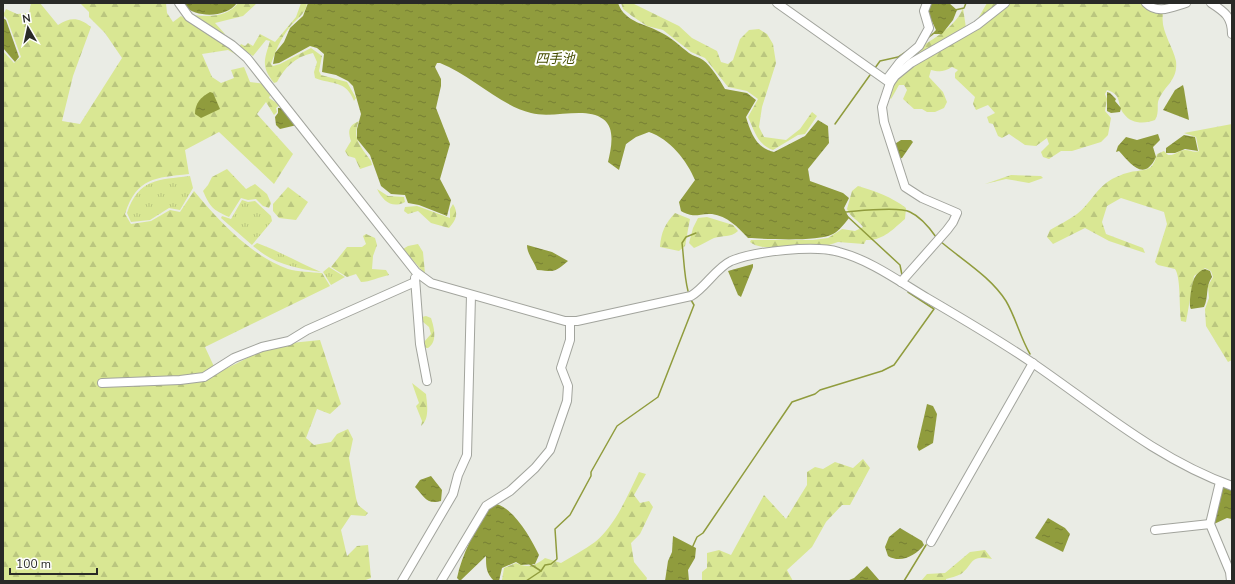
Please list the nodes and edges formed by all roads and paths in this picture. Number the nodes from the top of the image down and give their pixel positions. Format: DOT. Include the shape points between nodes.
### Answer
graph roads {
  1 [pos="179,3"];
  2 [pos="777,3"];
  3 [pos="927,3"];
  4 [pos="1005,3"];
  5 [pos="1146,3"];
  6 [pos="1186,3"];
  7 [pos="1211,3"];
  8 [pos="1232,34"];
  9 [pos="888,82"];
  10 [pos="416,272"];
  11 [pos="415,282"];
  12 [pos="901,282"];
  13 [pos="470,294"];
  14 [pos="570,321"];
  15 [pos="1033,363"];
  16 [pos="427,381"];
  17 [pos="102,384"];
  18 [pos="1220,482"];
  19 [pos="1232,486"];
  20 [pos="1210,524"];
  21 [pos="1155,530"];
  22 [pos="931,542"];
  23 [pos="402,581"];
  24 [pos="441,581"];
  25 [pos="1231,581"];
  1 -- 10 [label="street" via="189,18 232,45 259,71"];
  2 -- 9 [label="street"];
  3 -- 9 [label="street" via="924,11 929,28 919,46 900,62"];
  4 -- 9 [label="street" via="977,25 911,63"];
  5 -- 6 [label="street" via="1155,10"];
  7 -- 8 [label="street" via="1231,21"];
  9 -- 12 [label="street" via="882,107 884,122 906,187 922,198 957,213 953,222"];
  10 -- 11 [label="street"];
  10 -- 13 [label="street" via="432,283"];
  11 -- 16 [label="street" via="420,344"];
  11 -- 17 [label="street" via="306,330 289,341 262,347 234,358 204,377"];
  12 -- 14 [label="street" via="851,255 837,251 779,251 730,262 701,290 691,296"];
  12 -- 15 [label="street"];
  13 -- 14 [label="street"];
  13 -- 23 [label="street" via="467,455 453,494"];
  14 -- 24 [label="street" via="570,340 561,368 567,382 567,400 550,450 536,468 510,491 486,506"];
  15 -- 18 [label="street" via="1156,450"];
  15 -- 22 [label="street"];
  18 -- 19 [label="street"];
  18 -- 20 [label="street"];
  20 -- 21 [label="street"];
  20 -- 25 [label="street" via="1230,572"];
}
